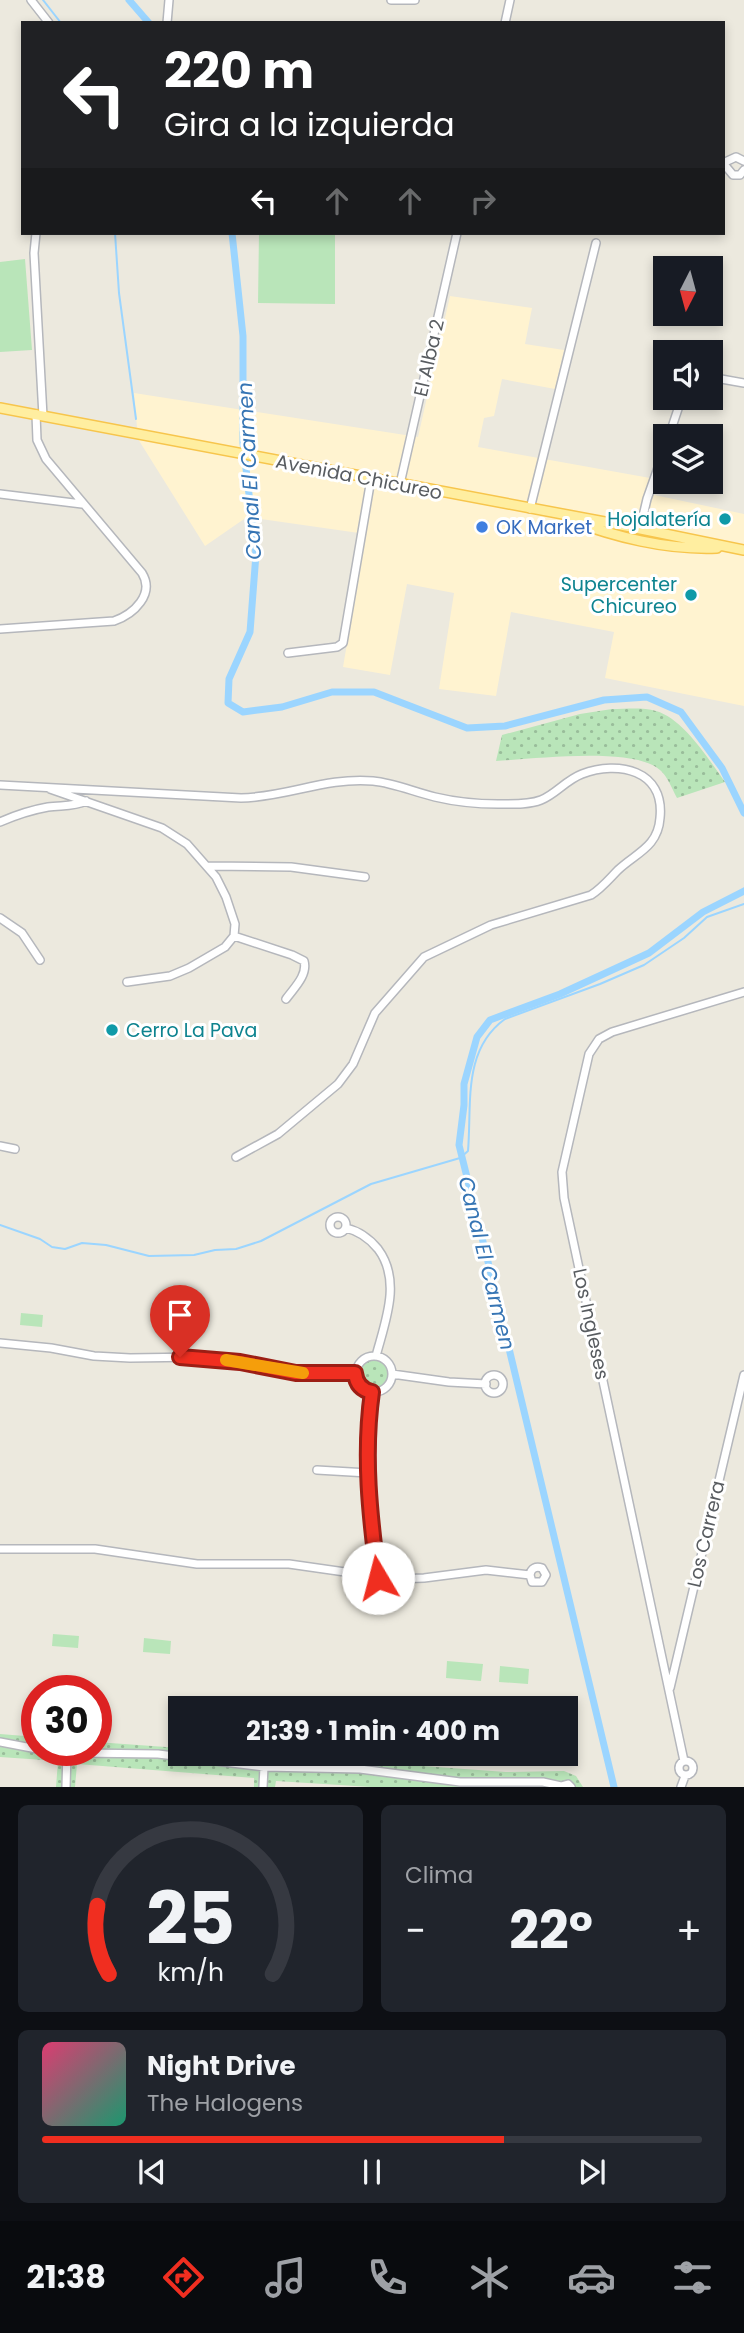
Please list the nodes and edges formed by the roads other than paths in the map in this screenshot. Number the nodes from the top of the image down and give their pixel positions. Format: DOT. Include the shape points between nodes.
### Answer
graph roads {
  1 [pos="30,0"];
  2 [pos="169,0"];
  3 [pos="391,0"];
  4 [pos="415,0"];
  5 [pos="510,0"];
  6 [pos="47,21"];
  7 [pos="167,21"];
  8 [pos="505,21"];
  9 [pos="744,161"];
  10 [pos="725,162"];
  11 [pos="725,165"];
  12 [pos="744,170"];
  13 [pos="36,235"];
  14 [pos="457,235"];
  15 [pos="596,243"];
  16 [pos="723,379"];
  17 [pos="744,383"];
  18 [pos="0,408"];
  19 [pos="39,415"];
  20 [pos="371,479"];
  21 [pos="653,482"];
  22 [pos="400,484"];
  23 [pos="0,494"];
  24 [pos="82,504"];
  25 [pos="530,509"];
  26 [pos="554,514"];
  27 [pos="640,529"];
  28 [pos="726,547"];
  29 [pos="744,551"];
  30 [pos="0,629"];
  31 [pos="288,653"];
  32 [pos="0,785"];
  33 [pos="39,785"];
  34 [pos="87,801"];
  35 [pos="0,822"];
  36 [pos="207,866"];
  37 [pos="365,877"];
  38 [pos="0,918"];
  39 [pos="234,936"];
  40 [pos="40,960"];
  41 [pos="127,982"];
  42 [pos="744,992"];
  43 [pos="286,999"];
  44 [pos="0,1146"];
  45 [pos="15,1149"];
  46 [pos="236,1157"];
  47 [pos="346,1228"];
  48 [pos="0,1343"];
  49 [pos="376,1356"];
  50 [pos="355,1373"];
  51 [pos="392,1374"];
  52 [pos="744,1375"];
  53 [pos="486,1384"];
  54 [pos="372,1392"];
  55 [pos="317,1470"];
  56 [pos="368,1473"];
  57 [pos="0,1549"];
  58 [pos="530,1574"];
  59 [pos="378,1578"];
  60 [pos="669,1692"];
  61 [pos="0,1742"];
  62 [pos="21,1746"];
  63 [pos="112,1753"];
  64 [pos="67,1766"];
  65 [pos="264,1767"];
  66 [pos="460,1785"];
  67 [pos="66,1787"];
  68 [pos="263,1787"];
  69 [pos="561,1787"];
  70 [pos="571,1787"];
  71 [pos="681,1787"];
  1 -- 6 [label="street"];
  2 -- 7 [label="street"];
  3 -- 4 [label="street"];
  5 -- 8 [label="street"];
  9 -- 10 [label="street" via="736,157"];
  11 -- 12 [label="street" via="733,175"];
  13 -- 19 [label="street"];
  14 -- 22 [label="street, El Alba 2"];
  15 -- 25 [label="street"];
  16 -- 17 [label="street"];
  18 -- 19 [label="main road, Avenida Chicureo"];
  19 -- 20 [label="main road, Avenida Chicureo"];
  19 -- 24 [label="street" via="35,433 42,453"];
  20 -- 22 [label="main road, Avenida Chicureo"];
  20 -- 31 [label="street" via="343,643"];
  21 -- 27 [label="street"];
  22 -- 25 [label="main road, Avenida Chicureo"];
  23 -- 24 [label="street"];
  24 -- 30 [label="street" via="145,578 142,600 114,621"];
  25 -- 26 [label="main road, Avenida Chicureo"];
  26 -- 27 [label="main road, Avenida Chicureo"];
  26 -- 28 [label="main road, Avenida Chicureo" via="628,539 686,548"];
  27 -- 28 [label="main road, Avenida Chicureo"];
  28 -- 29 [label="main road, Avenida Chicureo"];
  32 -- 33 [label="street"];
  33 -- 34 [label="street"];
  33 -- 46 [label="street" via="249,798 323,782 373,781 456,801 500,804 541,800 583,774 609,769 633,771 653,785 661,814 648,848 591,895 491,925 424,957 375,1013 355,1059 338,1084 295,1122"];
  34 -- 35 [label="street" via="30,811"];
  34 -- 36 [label="street" via="162,828 187,844"];
  36 -- 37 [label="street" via="291,867"];
  36 -- 39 [label="street" via="226,897"];
  38 -- 40 [label="street" via="22,933"];
  39 -- 41 [label="street" via="225,947 189,968 170,976"];
  39 -- 43 [label="street" via="304,961 304,974"];
  42 -- 60 [label="street, Los Ingleses" via="599,1039 589,1054 562,1172"];
  44 -- 45 [label="street"];
  47 -- 49 [label="street" via="370,1240 389,1273 391,1296"];
  48 -- 50 [label="street" via="94,1356 199,1357 296,1373"];
  49 -- 50 [label="street" via="364,1359"];
  49 -- 51 [label="street" via="387,1362"];
  50 -- 54 [label="street" via="361,1387"];
  51 -- 53 [label="street"];
  51 -- 54 [label="street" via="388,1386"];
  52 -- 60 [label="street, Los Carrera"];
  54 -- 56 [label="street"];
  55 -- 56 [label="street"];
  56 -- 59 [label="street"];
  57 -- 59 [label="street" via="95,1549 197,1564 300,1565"];
  58 -- 59 [label="street" via="486,1570"];
  60 -- 71 [label="street, Los Ingleses" via="684,1761 693,1768"];
  61 -- 62 [label="street"];
  63 -- 65 [label="street"];
  64 -- 67 [label="street"];
  65 -- 66 [label="street" via="360,1769"];
  65 -- 68 [label="street"];
  66 -- 69 [label="street" via="543,1782"];
  69 -- 70 [label="street"];
}
